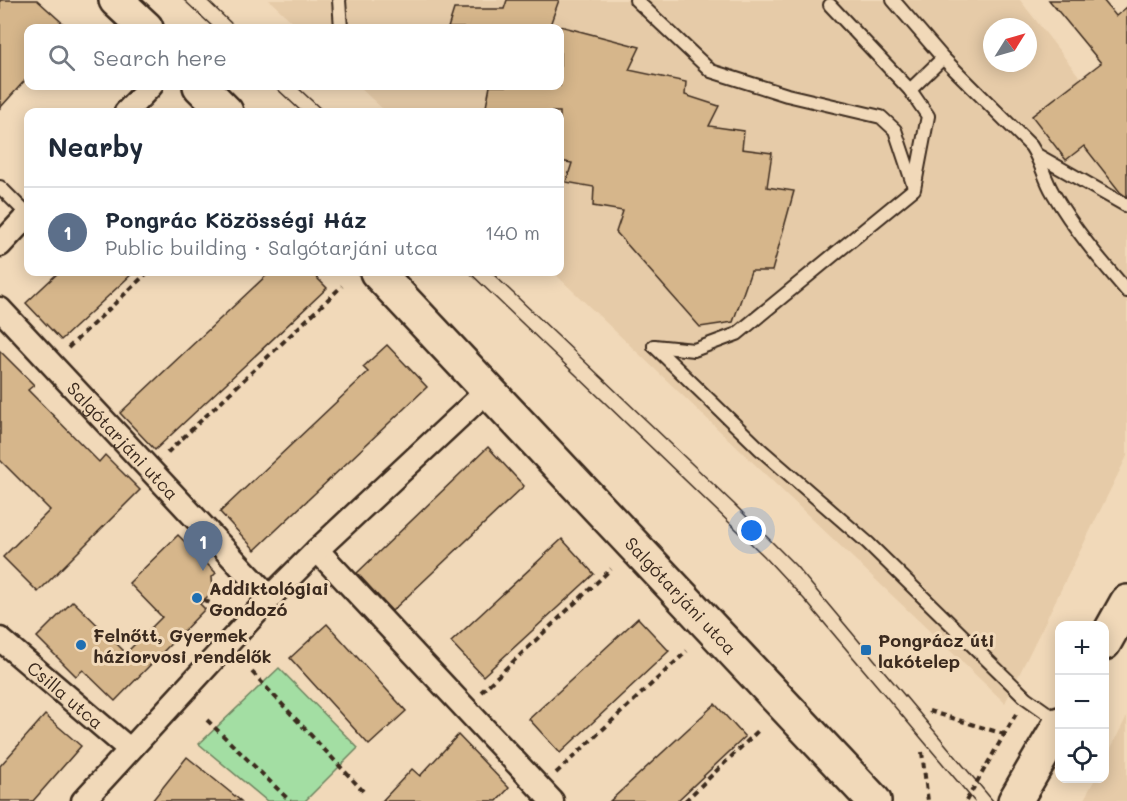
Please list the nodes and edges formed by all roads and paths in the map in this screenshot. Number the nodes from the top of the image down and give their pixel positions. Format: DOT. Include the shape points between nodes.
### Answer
graph roads {
  1 [pos="116,0"];
  2 [pos="339,0"];
  3 [pos="636,0"];
  4 [pos="892,0"];
  5 [pos="830,5"];
  6 [pos="142,24"];
  7 [pos="341,24"];
  8 [pos="943,58"];
  9 [pos="147,90"];
  10 [pos="205,90"];
  11 [pos="910,90"];
  12 [pos="130,108"];
  13 [pos="222,108"];
  14 [pos="1037,155"];
  15 [pos="0,187"];
  16 [pos="914,189"];
  17 [pos="1127,206"];
  18 [pos="24,211"];
  19 [pos="24,219"];
  20 [pos="0,245"];
  21 [pos="144,276"];
  22 [pos="381,276"];
  23 [pos="342,286"];
  24 [pos="1127,291"];
  25 [pos="0,309"];
  26 [pos="66,350"];
  27 [pos="489,389"];
  28 [pos="166,454"];
  29 [pos="317,550"];
  30 [pos="611,569"];
  31 [pos="270,598"];
  32 [pos="204,600"];
  33 [pos="1127,602"];
  34 [pos="216,606"];
  35 [pos="1109,634"];
  36 [pos="0,639"];
  37 [pos="687,651"];
  38 [pos="252,672"];
  39 [pos="474,698"];
  40 [pos="1026,698"];
  41 [pos="928,711"];
  42 [pos="207,720"];
  43 [pos="1055,720"];
  44 [pos="760,729"];
  45 [pos="1056,729"];
  46 [pos="1004,734"];
  47 [pos="129,749"];
  48 [pos="922,752"];
  49 [pos="551,790"];
  50 [pos="363,791"];
  51 [pos="92,798"];
  52 [pos="290,801"];
  53 [pos="685,801"];
  54 [pos="874,801"];
  55 [pos="928,801"];
  56 [pos="966,801"];
  57 [pos="1016,801"];
  1 -- 6 [label="street"];
  2 -- 7 [label="lane"];
  3 -- 16 [label="lane" via="711,71 787,95 881,117 895,130"];
  4 -- 8 [label="lane"];
  5 -- 11 [label="lane"];
  8 -- 11 [label="lane"];
  8 -- 14 [label="lane"];
  9 -- 12 [label="street"];
  10 -- 13 [label="street"];
  11 -- 16 [label="lane" via="928,116"];
  14 -- 17 [label="lane"];
  14 -- 24 [label="lane" via="1052,191 1076,230"];
  15 -- 18 [label="lane"];
  16 -- 40 [label="lane" via="737,334 694,350 654,346 760,449 868,543"];
  19 -- 20 [label="street"];
  21 -- 26 [label="path"];
  22 -- 27 [label="street, Salgótarjáni utca"];
  23 -- 28 [label="path"];
  25 -- 31 [label="street, Salgótarjáni utca"];
  27 -- 29 [label="street"];
  27 -- 54 [label="street, Salgótarjáni utca"];
  29 -- 31 [label="street"];
  29 -- 49 [label="street"];
  30 -- 39 [label="path"];
  31 -- 47 [label="street"];
  32 -- 34 [label="path"];
  33 -- 35 [label="street"];
  36 -- 47 [label="street, Csilla utca"];
  37 -- 49 [label="path"];
  38 -- 50 [label="path"];
  40 -- 43 [label="lane"];
  40 -- 46 [label="path"];
  41 -- 46 [label="path"];
  42 -- 52 [label="path"];
  44 -- 53 [label="path"];
  45 -- 57 [label="street"];
  46 -- 56 [label="path"];
  47 -- 51 [label="street"];
  48 -- 55 [label="path"];
}
